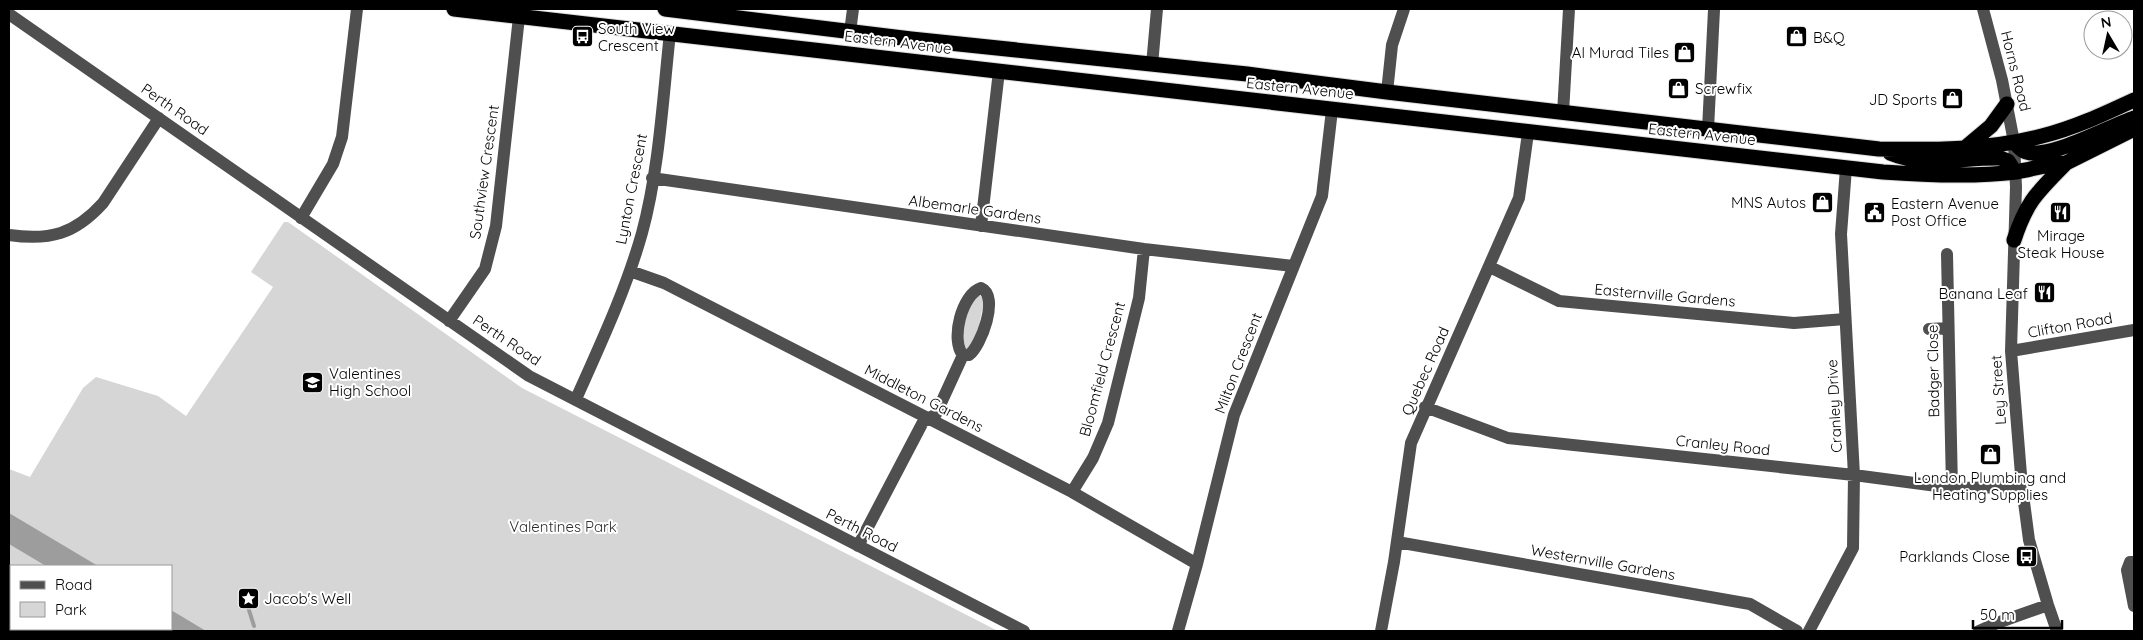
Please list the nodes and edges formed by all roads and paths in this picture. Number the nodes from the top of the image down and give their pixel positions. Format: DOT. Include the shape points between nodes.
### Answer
graph roads {
  1 [pos="357,9"];
  2 [pos="454,9"];
  3 [pos="665,9"];
  4 [pos="853,9"];
  5 [pos="1157,9"];
  6 [pos="1404,9"];
  7 [pos="1569,9"];
  8 [pos="1983,9"];
  9 [pos="687,10"];
  10 [pos="1714,10"];
  11 [pos="9,14"];
  12 [pos="519,17"];
  13 [pos="850,32"];
  14 [pos="670,33"];
  15 [pos="1152,65"];
  16 [pos="999,72"];
  17 [pos="1387,92"];
  18 [pos="2134,100"];
  19 [pos="2007,104"];
  20 [pos="1332,110"];
  21 [pos="1563,112"];
  22 [pos="159,118"];
  23 [pos="2134,118"];
  24 [pos="1708,129"];
  25 [pos="2134,129"];
  26 [pos="1528,132"];
  27 [pos="2014,142"];
  28 [pos="1966,147"];
  29 [pos="1879,149"];
  30 [pos="2066,163"];
  31 [pos="1846,168"];
  32 [pos="2016,172"];
  33 [pos="652,178"];
  34 [pos="301,218"];
  35 [pos="981,226"];
  36 [pos="9,235"];
  37 [pos="2014,240"];
  38 [pos="1144,249"];
  39 [pos="1947,254"];
  40 [pos="1293,266"];
  41 [pos="1490,267"];
  42 [pos="630,271"];
  43 [pos="1845,319"];
  44 [pos="449,321"];
  45 [pos="1948,328"];
  46 [pos="1929,329"];
  47 [pos="2134,330"];
  48 [pos="2011,351"];
  49 [pos="963,355"];
  50 [pos="576,399"];
  51 [pos="1425,407"];
  52 [pos="929,418"];
  53 [pos="1854,475"];
  54 [pos="2022,486"];
  55 [pos="1952,488"];
  56 [pos="1072,492"];
  57 [pos="1397,542"];
  58 [pos="858,546"];
  59 [pos="2134,562"];
  60 [pos="1197,564"];
  61 [pos="2048,605"];
  62 [pos="2134,606"];
  63 [pos="1024,631"];
  64 [pos="1178,631"];
  65 [pos="1381,631"];
  66 [pos="1797,631"];
  67 [pos="1809,631"];
  68 [pos="1979,631"];
  69 [pos="2057,631"];
  1 -- 34 [label="street" via="342,137 333,164"];
  2 -- 12 [label="highway, Eastern Avenue"];
  3 -- 9 [label="highway, Eastern Avenue"];
  4 -- 13 [label="street"];
  5 -- 15 [label="street"];
  6 -- 17 [label="street" via="1392,45"];
  7 -- 21 [label="street"];
  8 -- 19 [label="street, Horns Road"];
  9 -- 13 [label="highway, Eastern Avenue"];
  10 -- 24 [label="street"];
  11 -- 22 [label="street, Perth Road"];
  12 -- 14 [label="highway, Eastern Avenue"];
  12 -- 44 [label="street, Southview Crescent" via="496,226 485,269"];
  13 -- 15 [label="highway, Eastern Avenue"];
  14 -- 16 [label="highway, Eastern Avenue"];
  14 -- 33 [label="street, Lynton Crescent"];
  15 -- 17 [label="highway, Eastern Avenue"];
  16 -- 20 [label="highway, Eastern Avenue"];
  16 -- 35 [label="street"];
  17 -- 21 [label="highway, Eastern Avenue"];
  18 -- 27 [label="highway, Eastern Avenue" via="2081,124"];
  19 -- 27 [label="street, Horns Road"];
  19 -- 28 [label="highway" via="1991,126"];
  20 -- 26 [label="highway, Eastern Avenue"];
  20 -- 40 [label="street, Milton Crescent" via="1322,196"];
  21 -- 24 [label="highway, Eastern Avenue"];
  22 -- 34 [label="street, Perth Road"];
  22 -- 36 [label="street" via="92,216 64,233 49,237"];
  23 -- 27 [label="highway" via="2063,147 2037,153 2026,152"];
  24 -- 29 [label="highway, Eastern Avenue"];
  25 -- 30 [label="highway, Eastern Avenue"];
  26 -- 31 [label="highway, Eastern Avenue"];
  26 -- 41 [label="street, Quebec Road" via="1520,198"];
  27 -- 28 [label="highway, Eastern Avenue"];
  27 -- 32 [label="street, Ley Street"];
  28 -- 29 [label="highway, Eastern Avenue"];
  29 -- 32 [label="highway" via="1900,157 1930,162 2000,158 2008,161"];
  30 -- 32 [label="highway, Eastern Avenue"];
  30 -- 37 [label="highway" via="2029,202"];
  31 -- 32 [label="highway, Eastern Avenue" via="1918,174"];
  31 -- 43 [label="street, Cranley Drive" via="1841,234"];
  32 -- 37 [label="street, Ley Street"];
  33 -- 35 [label="street, Albemarle Gardens"];
  33 -- 42 [label="street, Lynton Crescent" via="643,230"];
  34 -- 44 [label="street, Perth Road"];
  35 -- 38 [label="street, Albemarle Gardens"];
  37 -- 48 [label="street, Ley Street"];
  38 -- 40 [label="street, Albemarle Gardens"];
  38 -- 56 [label="street, Bloomfield Crescent" via="1139,298 1108,424 1093,458"];
  39 -- 45 [label="street, Badger Close"];
  40 -- 60 [label="street, Milton Crescent" via="1234,415"];
  41 -- 43 [label="street, Easternville Gardens" via="1559,301 1794,323"];
  41 -- 51 [label="street, Quebec Road"];
  42 -- 50 [label="street, Lynton Crescent"];
  42 -- 52 [label="street, Middleton Gardens" via="664,284"];
  43 -- 53 [label="street, Cranley Drive"];
  44 -- 50 [label="street, Perth Road" via="530,376"];
  45 -- 46 [label="street"];
  45 -- 55 [label="street, Badger Close"];
  47 -- 48 [label="street, Clifton Road"];
  48 -- 54 [label="street, Ley Street"];
  49 -- 49 [label="street" via="957,342 960,320 971,296 982,288 988,294 989,302 985,326 972,353"];
  49 -- 52 [label="street" via="936,414"];
  50 -- 58 [label="street, Perth Road"];
  51 -- 53 [label="street, Cranley Road" via="1508,438"];
  51 -- 57 [label="street, Quebec Road" via="1411,443"];
  52 -- 56 [label="street, Middleton Gardens"];
  52 -- 58 [label="street" via="923,422"];
  53 -- 55 [label="street, Cranley Road"];
  53 -- 67 [label="street, Cranley Drive" via="1853,548"];
  54 -- 55 [label="street, Cranley Road"];
  54 -- 61 [label="street, Ley Street" via="2029,540"];
  56 -- 60 [label="street, Middleton Gardens"];
  57 -- 65 [label="street, Quebec Road"];
  57 -- 66 [label="street, Westernville Gardens" via="1750,604"];
  58 -- 63 [label="street, Perth Road"];
  59 -- 62 [label="street" via="2130,562 2127,570"];
  60 -- 64 [label="street, Milton Crescent"];
  61 -- 68 [label="street"];
  61 -- 69 [label="street, Ley Street"];
}
